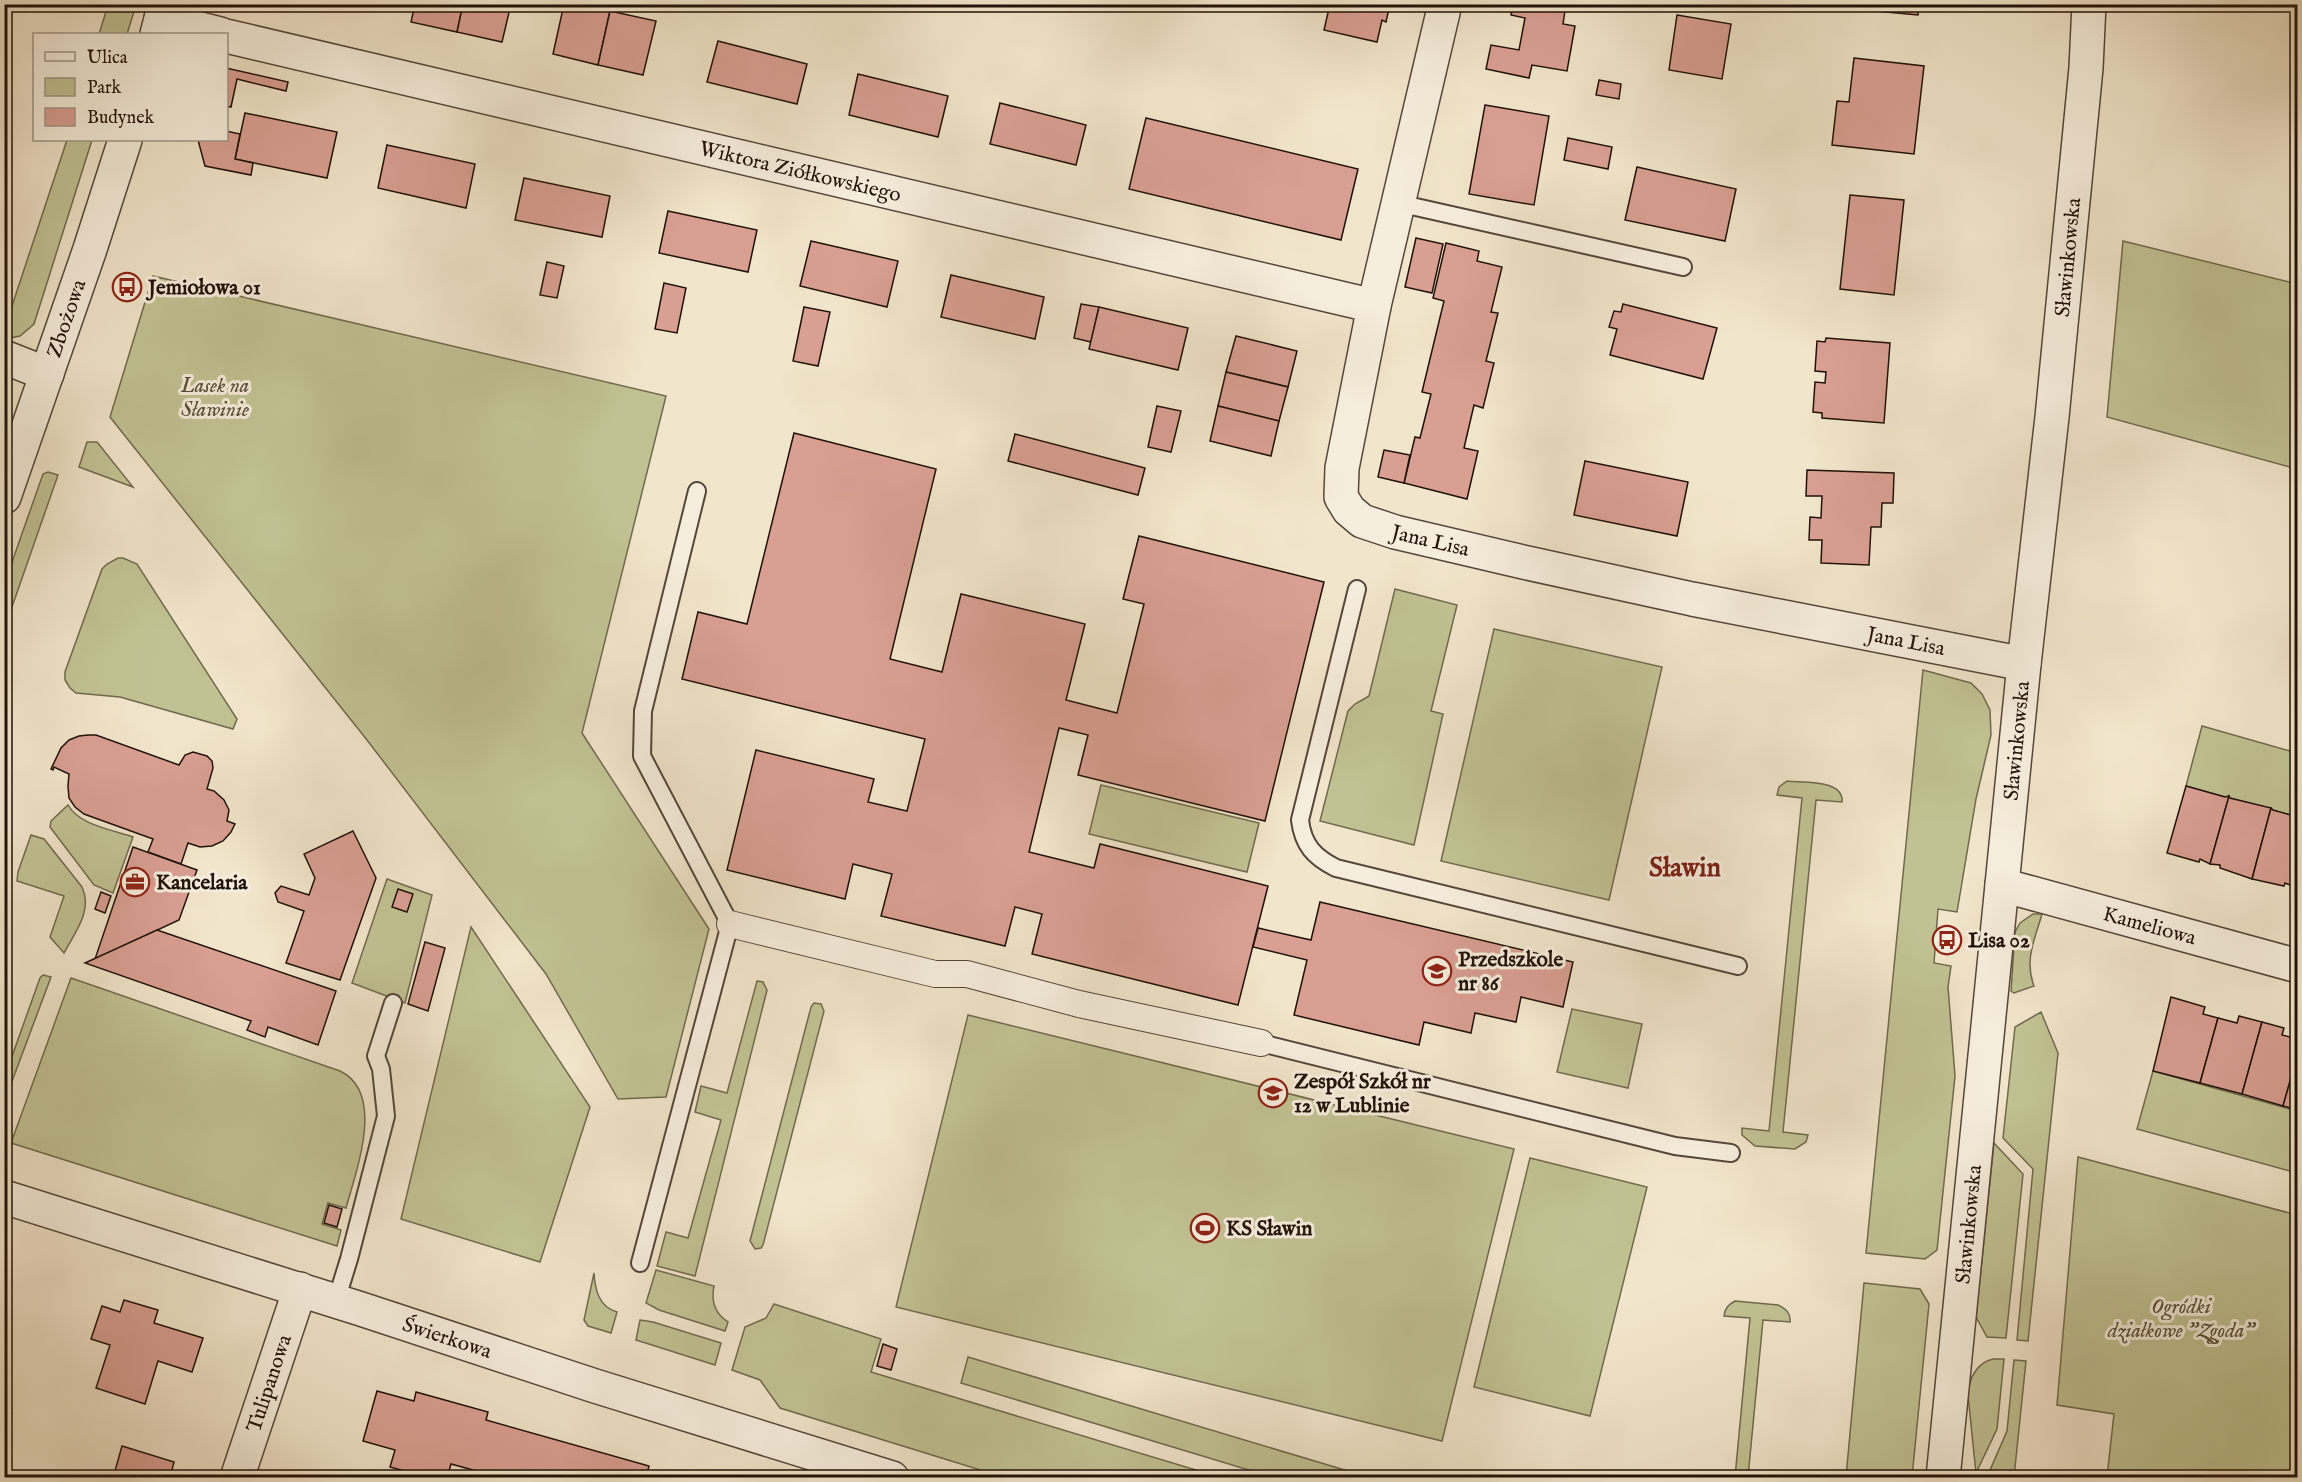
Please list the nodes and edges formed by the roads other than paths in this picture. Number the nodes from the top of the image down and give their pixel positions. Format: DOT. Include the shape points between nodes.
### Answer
graph roads {
  1 [pos="1445,4"];
  2 [pos="2089,4"];
  3 [pos="161,19"];
  4 [pos="216,33"];
  5 [pos="228,36"];
  6 [pos="124,141"];
  7 [pos="1398,203"];
  8 [pos="1683,267"];
  9 [pos="1374,306"];
  10 [pos="4,357"];
  11 [pos="48,374"];
  12 [pos="697,491"];
  13 [pos="4,497"];
  14 [pos="1357,589"];
  15 [pos="2024,664"];
  16 [pos="2002,885"];
  17 [pos="730,924"];
  18 [pos="1738,966"];
  19 [pos="2298,966"];
  20 [pos="393,1004"];
  21 [pos="1261,1043"];
  22 [pos="1731,1153"];
  23 [pos="4,1197"];
  24 [pos="640,1263"];
  25 [pos="300,1289"];
  26 [pos="336,1301"];
  27 [pos="237,1478"];
  28 [pos="892,1478"];
  29 [pos="1942,1478"];
  1 -- 7 [label="street, Jana Lisa"];
  2 -- 15 [label="street, Sławinkowska" via="2084,91"];
  3 -- 4 [label="street"];
  5 -- 9 [label="street, Wiktora Ziółkowskiego"];
  6 -- 11 [label="street, Zbożowa"];
  7 -- 8 [label="lane"];
  7 -- 9 [label="street, Jana Lisa"];
  9 -- 15 [label="street, Jana Lisa" via="1342,468 1341,497 1362,520 1395,532 1580,575"];
  10 -- 11 [label="street"];
  11 -- 13 [label="street, Zbożowa"];
  12 -- 17 [label="lane" via="643,711 642,756"];
  14 -- 18 [label="lane" via="1300,820 1302,836 1320,860 1336,868"];
  15 -- 16 [label="street, Sławinkowska"];
  16 -- 19 [label="street, Kameliowa"];
  16 -- 29 [label="street, Sławinkowska"];
  17 -- 21 [label="street" via="935,974 967,974 1078,1004"];
  17 -- 24 [label="lane"];
  20 -- 26 [label="lane" via="376,1056 386,1116"];
  21 -- 22 [label="lane" via="1675,1146"];
  23 -- 25 [label="street, Świerkowa"];
  25 -- 26 [label="street, Świerkowa"];
  25 -- 27 [label="street, Tulipanowa"];
  26 -- 28 [label="street, Świerkowa"];
}
